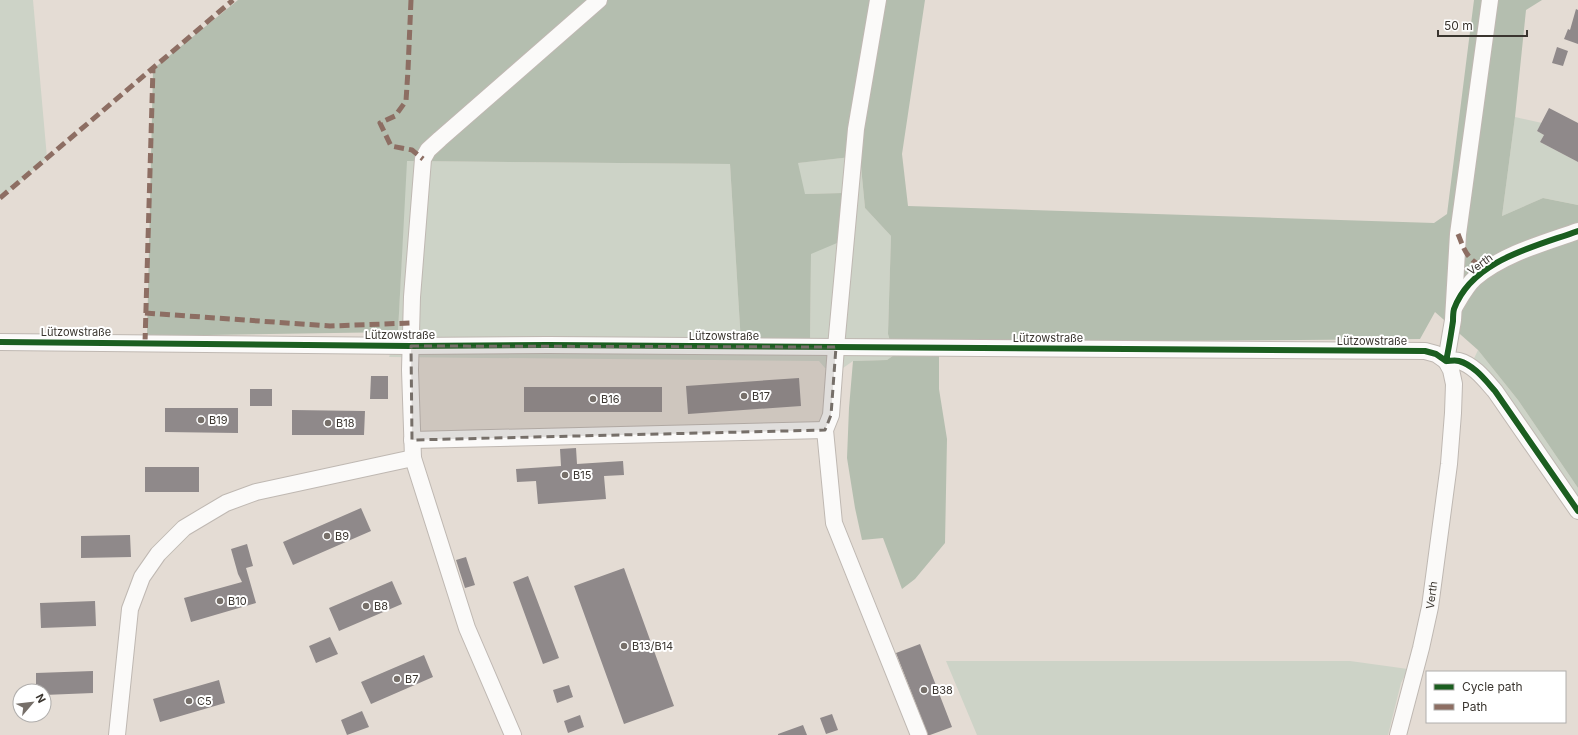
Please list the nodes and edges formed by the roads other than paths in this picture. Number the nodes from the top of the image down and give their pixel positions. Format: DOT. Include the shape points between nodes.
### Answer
graph roads {
  1 [pos="599,0"];
  2 [pos="878,0"];
  3 [pos="1490,0"];
  4 [pos="1578,231"];
  5 [pos="1454,310"];
  6 [pos="0,342"];
  7 [pos="410,346"];
  8 [pos="836,347"];
  9 [pos="1446,361"];
  10 [pos="825,430"];
  11 [pos="412,440"];
  12 [pos="413,458"];
  13 [pos="1578,511"];
  14 [pos="116,735"];
  15 [pos="513,735"];
  16 [pos="919,735"];
  17 [pos="1398,735"];
  1 -- 7 [label="street" via="428,150 423,159"];
  2 -- 8 [label="street" via="856,130"];
  3 -- 5 [label="street, Verth" via="1458,234"];
  4 -- 5 [label="street, Verth" via="1488,268 1474,278"];
  5 -- 9 [label="street, Verth"];
  6 -- 7 [label="street, Lützowstraße"];
  7 -- 8 [label="street, Lützowstraße"];
  7 -- 11 [label="street"];
  8 -- 9 [label="street, Lützowstraße" via="1425,351 1436,354"];
  8 -- 10 [label="street" via="831,415"];
  9 -- 13 [label="street, Lützowstraße" via="1460,361 1483,378"];
  9 -- 17 [label="street, Verth" via="1454,384 1447,480 1430,607 1422,648"];
  10 -- 11 [label="street"];
  10 -- 16 [label="street" via="834,523"];
  11 -- 12 [label="street"];
  12 -- 14 [label="street" via="256,492 226,502 184,528 158,554 142,577 130,609"];
  12 -- 15 [label="street" via="467,628"];
}
